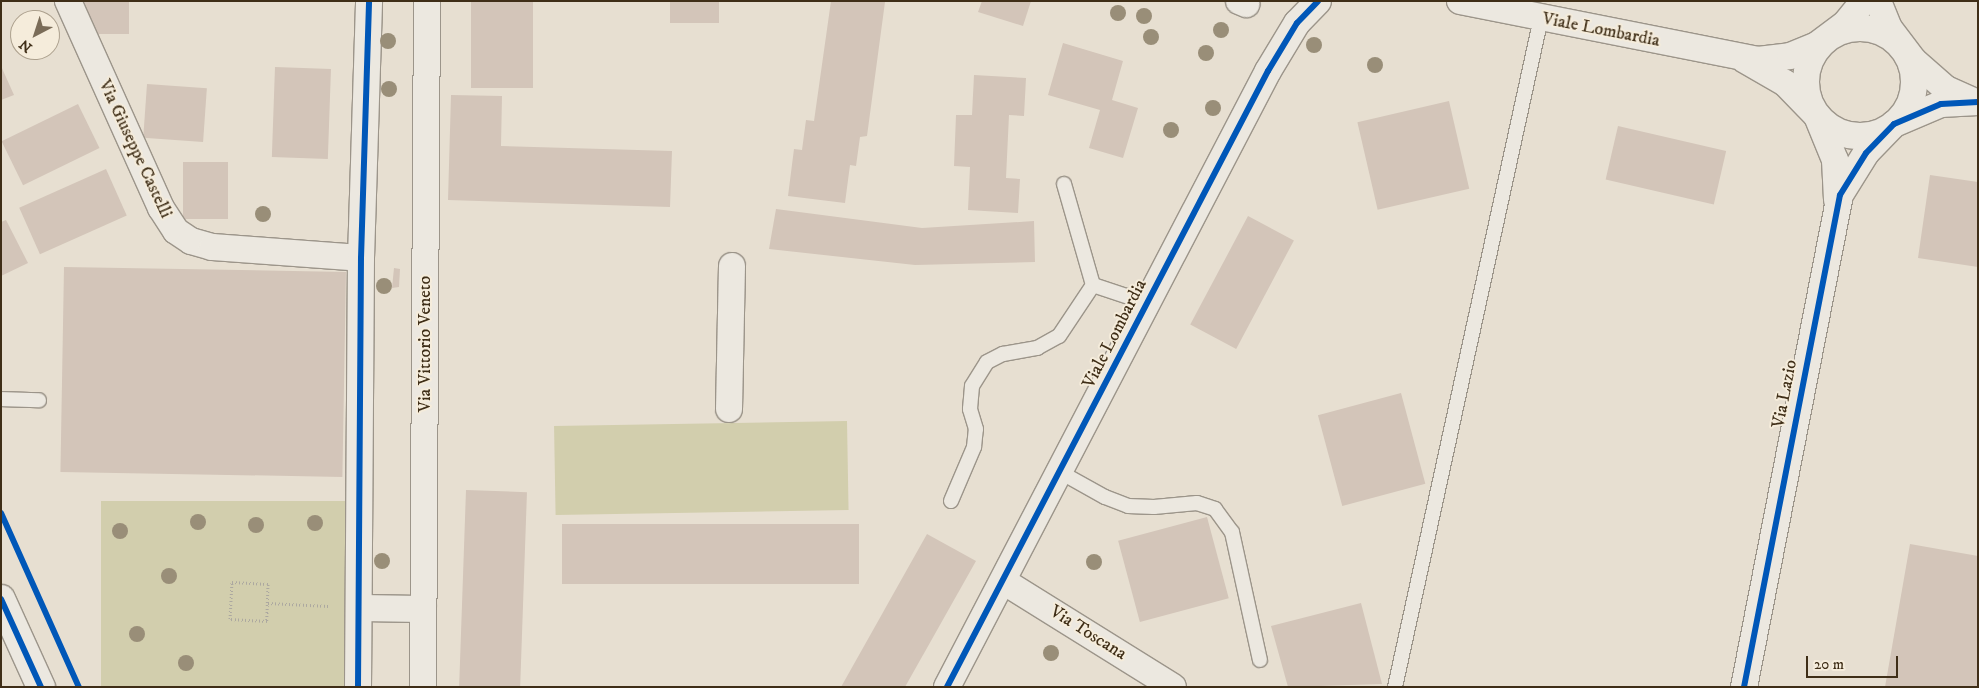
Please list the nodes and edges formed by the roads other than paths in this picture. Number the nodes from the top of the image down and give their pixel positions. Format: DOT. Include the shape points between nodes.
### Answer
graph roads {
  1 [pos="68,1"];
  2 [pos="369,1"];
  3 [pos="427,1"];
  4 [pos="1318,1"];
  5 [pos="1460,1"];
  6 [pos="1864,1"];
  7 [pos="1878,1"];
  8 [pos="1541,18"];
  9 [pos="1826,39"];
  10 [pos="1903,49"];
  11 [pos="1742,59"];
  12 [pos="1975,101"];
  13 [pos="1817,116"];
  14 [pos="1894,124"];
  15 [pos="1064,184"];
  16 [pos="1836,206"];
  17 [pos="361,258"];
  18 [pos="732,266"];
  19 [pos="1093,285"];
  20 [pos="1147,303"];
  21 [pos="1,399"];
  22 [pos="39,400"];
  23 [pos="729,409"];
  24 [pos="1060,472"];
  25 [pos="951,500"];
  26 [pos="1003,581"];
  27 [pos="1,599"];
  28 [pos="360,608"];
  29 [pos="424,609"];
  30 [pos="1260,660"];
  31 [pos="42,687"];
  32 [pos="358,687"];
  33 [pos="423,687"];
  34 [pos="947,687"];
  35 [pos="1173,687"];
  36 [pos="1395,687"];
  37 [pos="1744,687"];
  1 -- 17 [label="street, Via Giuseppe Castelli" via="161,208 176,231 191,241 212,247"];
  2 -- 17 [label="street"];
  3 -- 29 [label="street, Via Vittorio Veneto"];
  4 -- 20 [label="street, Viale Lombardia" via="1289,34"];
  5 -- 8 [label="street, Viale Lombardia"];
  6 -- 9 [label="street" via="1854,16"];
  7 -- 10 [label="street" via="1888,28"];
  8 -- 11 [label="street, Viale Lombardia"];
  8 -- 36 [label="lane"];
  9 -- 10 [label="street" via="1842,30 1866,28 1885,34"];
  9 -- 11 [label="street, Viale Lombardia" via="1790,56"];
  9 -- 13 [label="street" via="1811,58 1806,77 1808,99"];
  10 -- 12 [label="street" via="1935,81"];
  10 -- 14 [label="street" via="1912,66 1914,86 1909,106"];
  11 -- 13 [label="street, Viale Lombardia" via="1785,83"];
  12 -- 14 [label="street" via="1941,104"];
  13 -- 14 [label="street" via="1830,128 1853,136 1875,135"];
  13 -- 16 [label="street, Via Lazio" via="1835,160"];
  14 -- 16 [label="street, Via Lazio" via="1858,164"];
  15 -- 19 [label="lane"];
  16 -- 37 [label="street, Via Lazio"];
  17 -- 28 [label="street"];
  18 -- 23 [label="street"];
  19 -- 20 [label="lane"];
  19 -- 25 [label="lane" via="1059,336 1037,348 994,357 974,378 970,409 976,429 974,447"];
  20 -- 24 [label="street, Viale Lombardia"];
  21 -- 22 [label="lane"];
  24 -- 26 [label="street, Viale Lombardia"];
  24 -- 30 [label="lane" via="1104,497 1128,506 1154,507 1197,502 1215,509 1232,532"];
  26 -- 34 [label="street, Viale Lombardia"];
  26 -- 35 [label="street, Via Toscana"];
  27 -- 31 [label="street"];
  28 -- 29 [label="street"];
  28 -- 32 [label="street"];
  29 -- 33 [label="street, Via Vittorio Veneto"];
}
